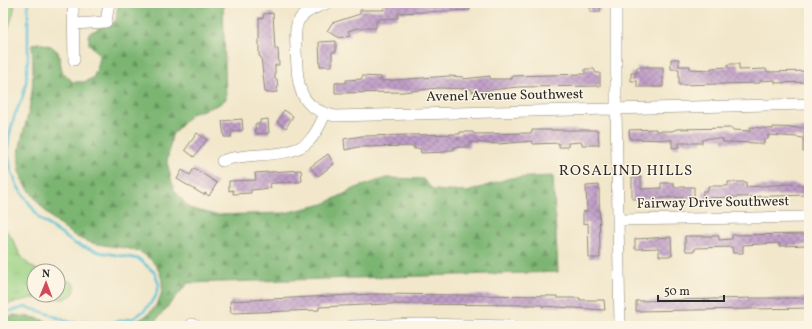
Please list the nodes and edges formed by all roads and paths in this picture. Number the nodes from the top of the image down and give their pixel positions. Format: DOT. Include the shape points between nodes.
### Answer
graph roads {
  1 [pos="73,3"];
  2 [pos="109,3"];
  3 [pos="328,3"];
  4 [pos="616,3"];
  5 [pos="74,24"];
  6 [pos="74,60"];
  7 [pos="809,104"];
  8 [pos="616,108"];
  9 [pos="325,114"];
  10 [pos="222,161"];
  11 [pos="809,217"];
  12 [pos="618,220"];
  13 [pos="352,326"];
  14 [pos="511,326"];
  15 [pos="620,326"];
  1 -- 5 [label="street"];
  2 -- 5 [label="street" via="106,22"];
  3 -- 9 [label="street" via="304,15 296,26 298,85 311,106"];
  4 -- 8 [label="street"];
  5 -- 6 [label="street"];
  7 -- 8 [label="street, Avenel Avenue Southwest"];
  8 -- 9 [label="street, Avenel Avenue Southwest" via="335,116"];
  8 -- 12 [label="street"];
  9 -- 10 [label="street" via="314,135 301,147 281,152 233,157"];
  11 -- 12 [label="street, Fairway Drive Southwest"];
  12 -- 15 [label="street"];
  13 -- 14 [label="street"];
}
